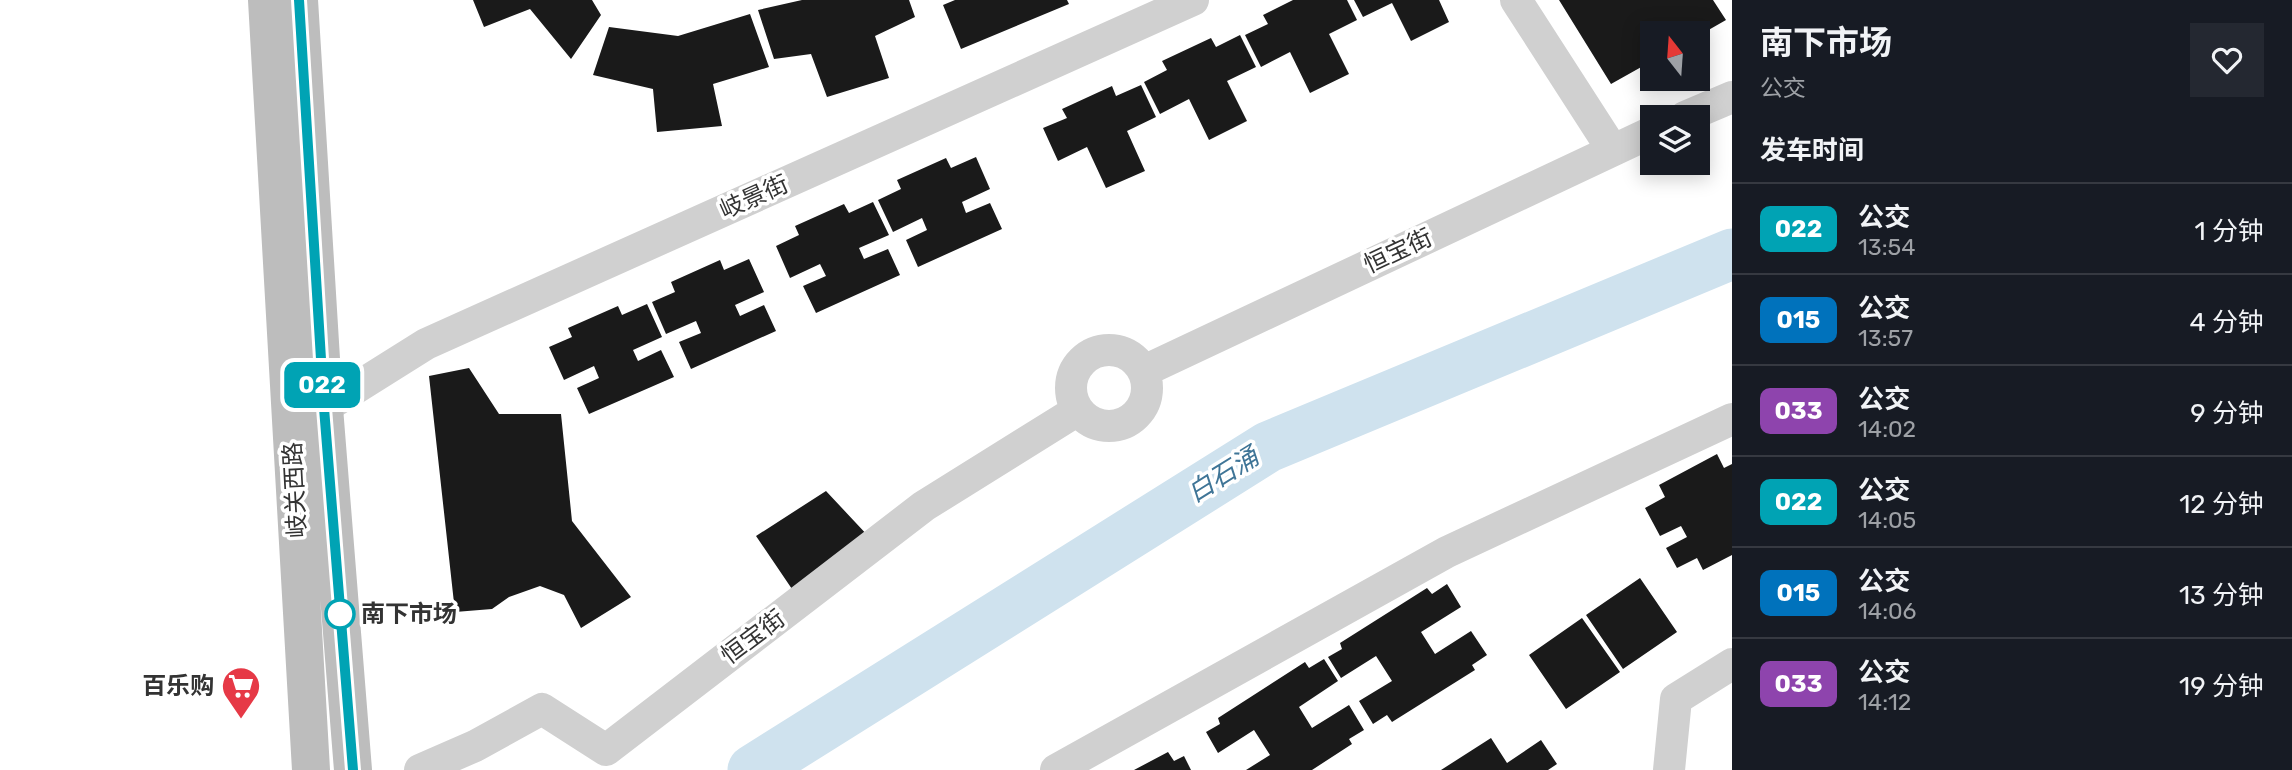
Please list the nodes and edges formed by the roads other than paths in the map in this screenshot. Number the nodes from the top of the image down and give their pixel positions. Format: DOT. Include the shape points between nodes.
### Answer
graph roads {
  1 [pos="267,0"];
  2 [pos="299,0"];
  3 [pos="1193,0"];
  4 [pos="1516,0"];
  5 [pos="1732,97"];
  6 [pos="1710,106"];
  7 [pos="1640,137"];
  8 [pos="1612,149"];
  9 [pos="1144,371"];
  10 [pos="324,408"];
  11 [pos="1077,410"];
  12 [pos="1732,419"];
  13 [pos="1732,664"];
  14 [pos="312,770"];
  15 [pos="353,770"];
  16 [pos="419,770"];
  17 [pos="1056,770"];
  18 [pos="1669,770"];
  1 -- 14 [label="main road, 岐关西路"];
  2 -- 10 [label="main road, 岐关西路"];
  3 -- 10 [label="street, 岐景街" via="426,344"];
  4 -- 8 [label="street"];
  5 -- 6 [label="street"];
  7 -- 8 [label="street, 恒宝街"];
  8 -- 9 [label="street, 恒宝街"];
  9 -- 11 [label="street" via="1147,396 1134,418 1123,424 1098,425"];
  9 -- 11 [label="street" via="1127,354 1102,351 1090,355 1074,374 1072,398"];
  10 -- 15 [label="main road, 岐关西路"];
  11 -- 16 [label="street, 恒宝街" via="924,506 606,750 542,709"];
  12 -- 17 [label="street" via="1447,552"];
  13 -- 18 [label="street" via="1676,699"];
}
